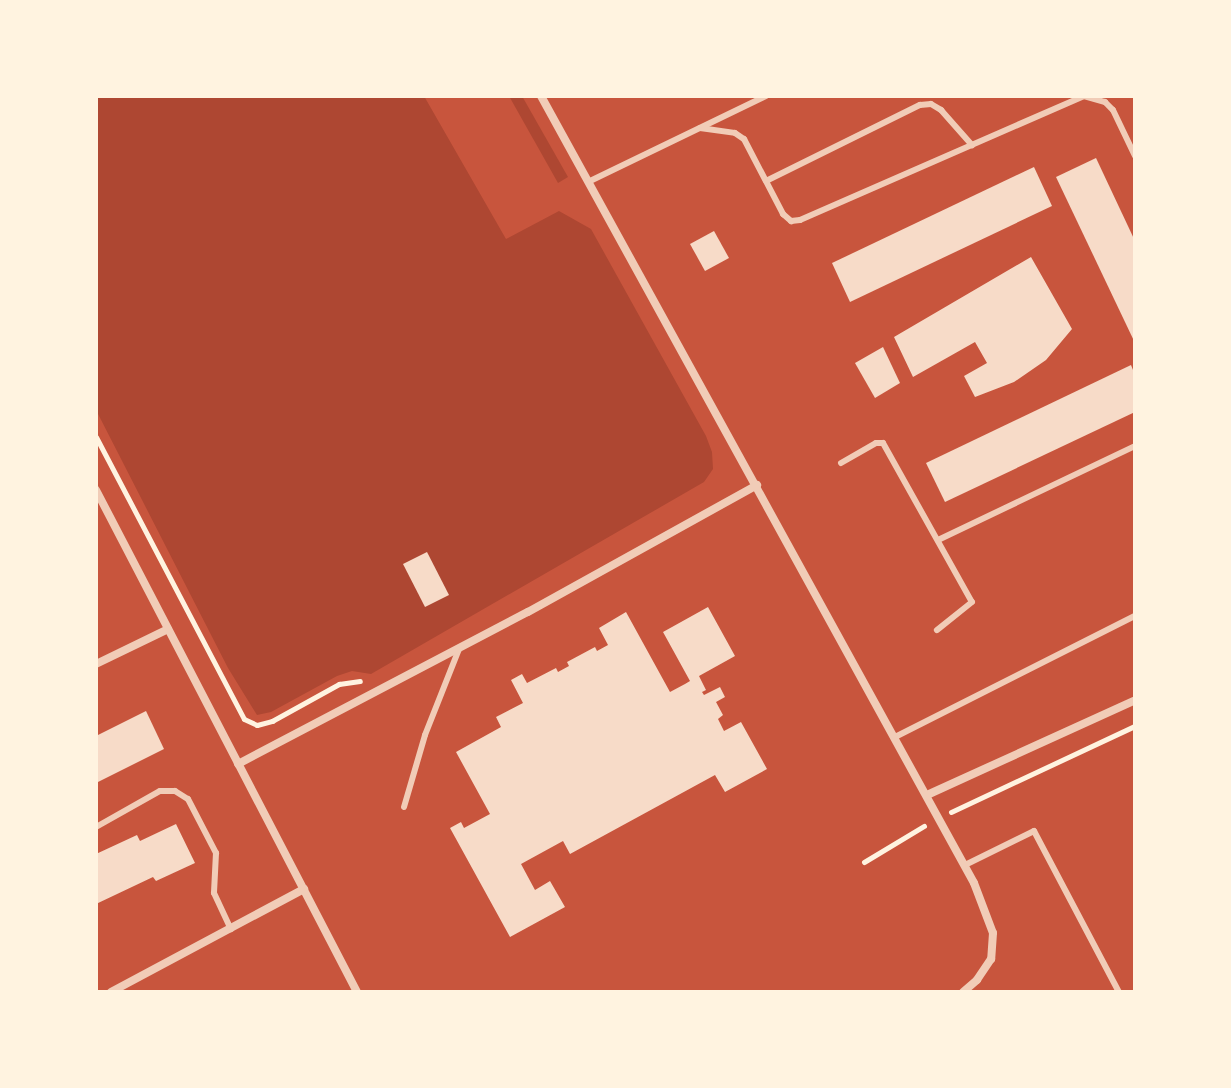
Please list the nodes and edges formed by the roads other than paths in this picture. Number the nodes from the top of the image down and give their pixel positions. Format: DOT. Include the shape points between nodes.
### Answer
graph roads {
  1 [pos="541,96"];
  2 [pos="766,96"];
  3 [pos="1084,96"];
  4 [pos="700,128"];
  5 [pos="972,145"];
  6 [pos="1135,156"];
  7 [pos="766,181"];
  8 [pos="588,182"];
  9 [pos="1135,446"];
  10 [pos="841,463"];
  11 [pos="757,485"];
  12 [pos="96,490"];
  13 [pos="938,540"];
  14 [pos="1135,616"];
  15 [pos="168,629"];
  16 [pos="937,630"];
  17 [pos="459,649"];
  18 [pos="96,664"];
  19 [pos="1135,700"];
  20 [pos="895,737"];
  21 [pos="238,764"];
  22 [pos="927,795"];
  23 [pos="404,807"];
  24 [pos="96,827"];
  25 [pos="965,865"];
  26 [pos="304,889"];
  27 [pos="231,929"];
  28 [pos="977,980"];
  29 [pos="111,992"];
  30 [pos="357,992"];
  31 [pos="963,992"];
  32 [pos="983,992"];
  33 [pos="1119,992"];
  1 -- 8 [label="street"];
  2 -- 4 [label="lane"];
  3 -- 5 [label="lane"];
  3 -- 6 [label="lane" via="1113,110"];
  4 -- 7 [label="lane" via="744,139"];
  4 -- 8 [label="lane"];
  5 -- 7 [label="lane" via="941,110 920,105"];
  5 -- 7 [label="lane" via="800,220 783,214"];
  8 -- 11 [label="street"];
  9 -- 13 [label="lane"];
  10 -- 13 [label="lane" via="883,443"];
  11 -- 17 [label="street"];
  11 -- 20 [label="street"];
  12 -- 15 [label="street"];
  13 -- 16 [label="lane" via="972,602"];
  14 -- 20 [label="lane"];
  15 -- 18 [label="street"];
  15 -- 21 [label="street"];
  17 -- 21 [label="street"];
  17 -- 23 [label="lane"];
  19 -- 22 [label="street"];
  20 -- 22 [label="street"];
  21 -- 26 [label="street"];
  22 -- 25 [label="street"];
  24 -- 27 [label="lane" via="160,791 175,791 188,799 216,853 214,893"];
  25 -- 28 [label="street" via="993,933 991,959"];
  25 -- 33 [label="lane" via="1034,831"];
  26 -- 27 [label="street"];
  26 -- 30 [label="street"];
  27 -- 29 [label="street"];
  28 -- 31 [label="street"];
  28 -- 32 [label="street"];
}
